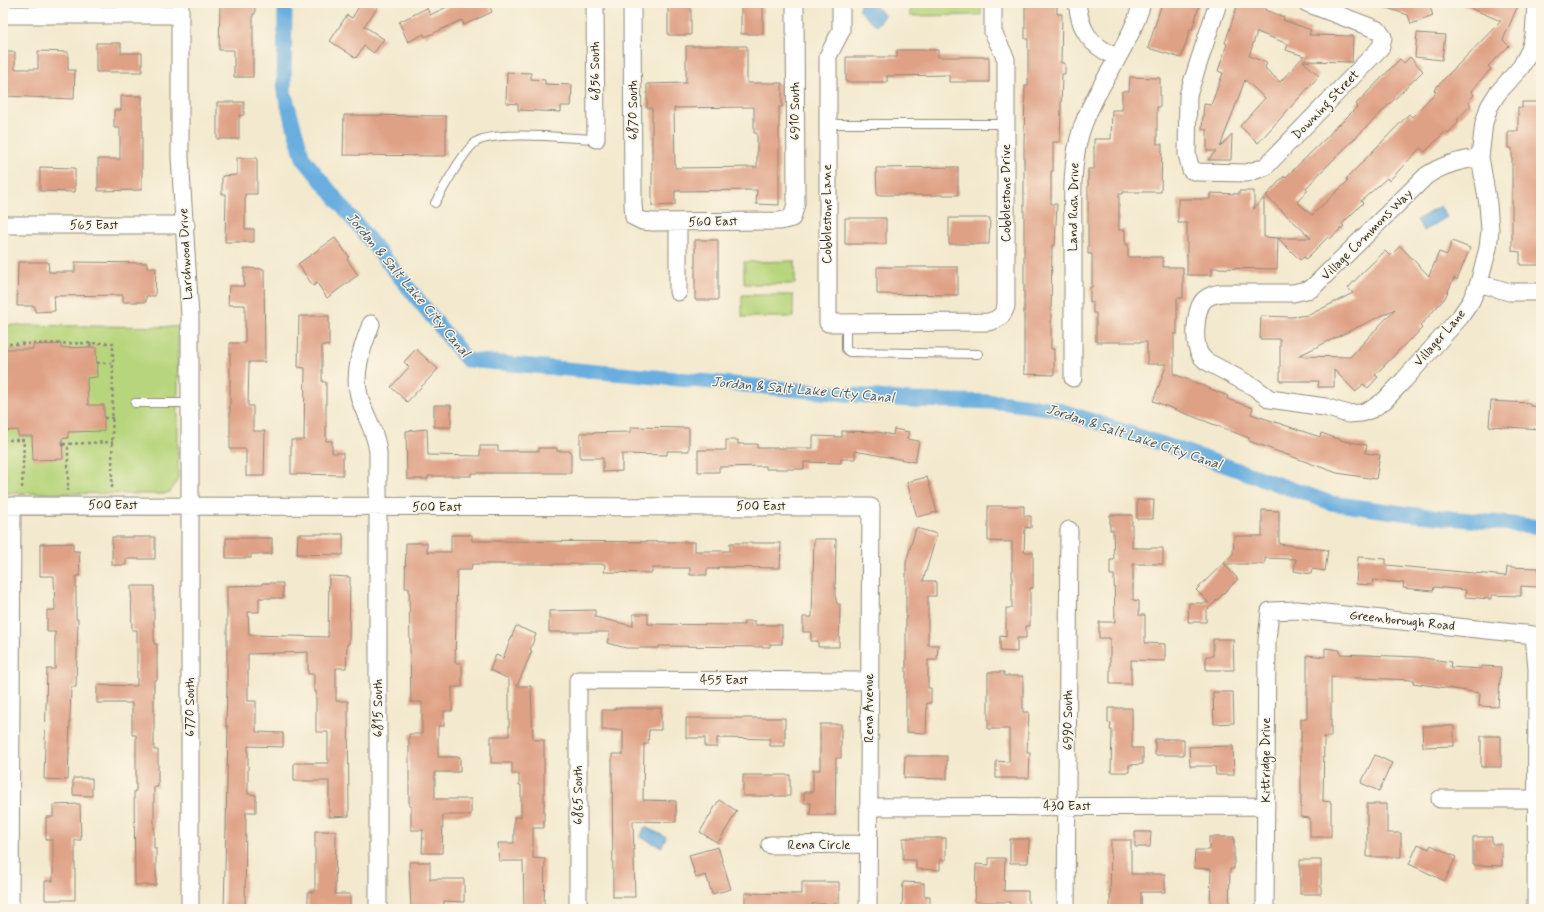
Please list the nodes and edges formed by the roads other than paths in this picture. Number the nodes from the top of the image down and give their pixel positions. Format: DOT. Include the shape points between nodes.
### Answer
graph roads {
  1 [pos="595,3"];
  2 [pos="632,3"];
  3 [pos="796,3"];
  4 [pos="841,3"];
  5 [pos="993,3"];
  6 [pos="1077,3"];
  7 [pos="1142,3"];
  8 [pos="1218,3"];
  9 [pos="1308,3"];
  10 [pos="1536,3"];
  11 [pos="1325,6"];
  12 [pos="180,9"];
  13 [pos="3,15"];
  14 [pos="1117,58"];
  15 [pos="827,124"];
  16 [pos="1006,124"];
  17 [pos="596,139"];
  18 [pos="1480,158"];
  19 [pos="435,203"];
  20 [pos="634,217"];
  21 [pos="792,218"];
  22 [pos="678,222"];
  23 [pos="3,225"];
  24 [pos="186,225"];
  25 [pos="1479,283"];
  26 [pos="678,292"];
  27 [pos="1541,292"];
  28 [pos="933,322"];
  29 [pos="846,323"];
  30 [pos="370,324"];
  31 [pos="1198,348"];
  32 [pos="978,354"];
  33 [pos="1073,378"];
  34 [pos="135,402"];
  35 [pos="190,403"];
  36 [pos="8,506"];
  37 [pos="190,506"];
  38 [pos="378,507"];
  39 [pos="871,507"];
  40 [pos="1069,530"];
  41 [pos="1270,611"];
  42 [pos="578,680"];
  43 [pos="869,681"];
  44 [pos="1440,799"];
  45 [pos="1536,799"];
  46 [pos="1067,806"];
  47 [pos="1266,806"];
  48 [pos="868,807"];
  49 [pos="868,844"];
  50 [pos="770,845"];
  51 [pos="10,909"];
  52 [pos="190,909"];
  53 [pos="378,909"];
  54 [pos="578,909"];
  55 [pos="868,909"];
  56 [pos="1066,909"];
  57 [pos="1265,909"];
  58 [pos="1536,909"];
  1 -- 17 [label="street, 6856 South"];
  2 -- 20 [label="street, 6870 South"];
  3 -- 21 [label="street, 6910 South" via="796,204"];
  4 -- 15 [label="street, Cobblestone Lane" via="841,31 828,56"];
  5 -- 16 [label="street, Cobblestone Drive" via="993,32 1006,59"];
  6 -- 14 [label="street" via="1084,33 1093,43"];
  7 -- 14 [label="street, Land Rush Drive" via="1131,35"];
  8 -- 11 [label="street, Downing Street" via="1188,95 1187,154 1191,170 1207,173 1247,173 1265,167 1381,47 1384,38 1378,30"];
  9 -- 11 [label="street"];
  10 -- 18 [label="street, Villager Lane" via="1530,50 1522,67 1497,94 1490,107 1484,123"];
  12 -- 13 [label="street"];
  12 -- 24 [label="street, Larchwood Drive" via="180,144"];
  14 -- 33 [label="street, Land Rush Drive" via="1090,109 1076,151 1073,188"];
  15 -- 16 [label="lane"];
  15 -- 29 [label="street, Cobblestone Lane" via="828,323"];
  16 -- 28 [label="street, Cobblestone Drive" via="1004,312 1000,318 988,322"];
  17 -- 19 [label="lane" via="500,136 476,142 464,156"];
  18 -- 25 [label="street, Villager Lane" via="1490,230 1486,260"];
  18 -- 31 [label="street, Village Commons Way" via="1450,163 1426,176 1311,289 1293,293 1222,293 1204,299 1199,306 1197,317"];
  20 -- 22 [label="street, 560 East" via="642,221"];
  21 -- 22 [label="street, 560 East" via="780,221"];
  22 -- 26 [label="street"];
  23 -- 24 [label="street, 565 East"];
  24 -- 35 [label="street, Larchwood Drive"];
  25 -- 27 [label="street" via="1509,292"];
  25 -- 31 [label="street, Villager Lane" via="1460,317 1404,380 1385,400 1361,413 1348,414 1270,399 1254,387 1206,361"];
  28 -- 29 [label="street, Cobblestone Lane"];
  29 -- 32 [label="lane" via="846,349 849,352"];
  30 -- 38 [label="street, 6815 South" via="360,355 358,385 360,399 377,440"];
  34 -- 35 [label="lane"];
  35 -- 37 [label="street, Larchwood Drive"];
  36 -- 37 [label="street, 500 East"];
  36 -- 51 [label="street"];
  37 -- 38 [label="street, 500 East"];
  37 -- 52 [label="street, 6770 South"];
  38 -- 39 [label="street, 500 East"];
  38 -- 53 [label="street, 6815 South"];
  39 -- 43 [label="street, Rena Avenue"];
  40 -- 46 [label="street, 6990 South"];
  41 -- 45 [label="street, Greenborough Road" via="1296,610 1534,635 1537,669"];
  41 -- 47 [label="street, Kittridge Drive" via="1267,640"];
  42 -- 43 [label="street, 455 East"];
  42 -- 54 [label="street, 6865 South"];
  43 -- 48 [label="street, Rena Avenue"];
  44 -- 45 [label="street"];
  45 -- 58 [label="street"];
  46 -- 47 [label="street, 430 East"];
  46 -- 48 [label="street, 430 East"];
  46 -- 56 [label="street, 6990 South"];
  47 -- 57 [label="street, Kittridge Drive"];
  48 -- 49 [label="street, Rena Avenue"];
  49 -- 50 [label="street, Rena Circle"];
  49 -- 55 [label="street, Rena Avenue"];
}
